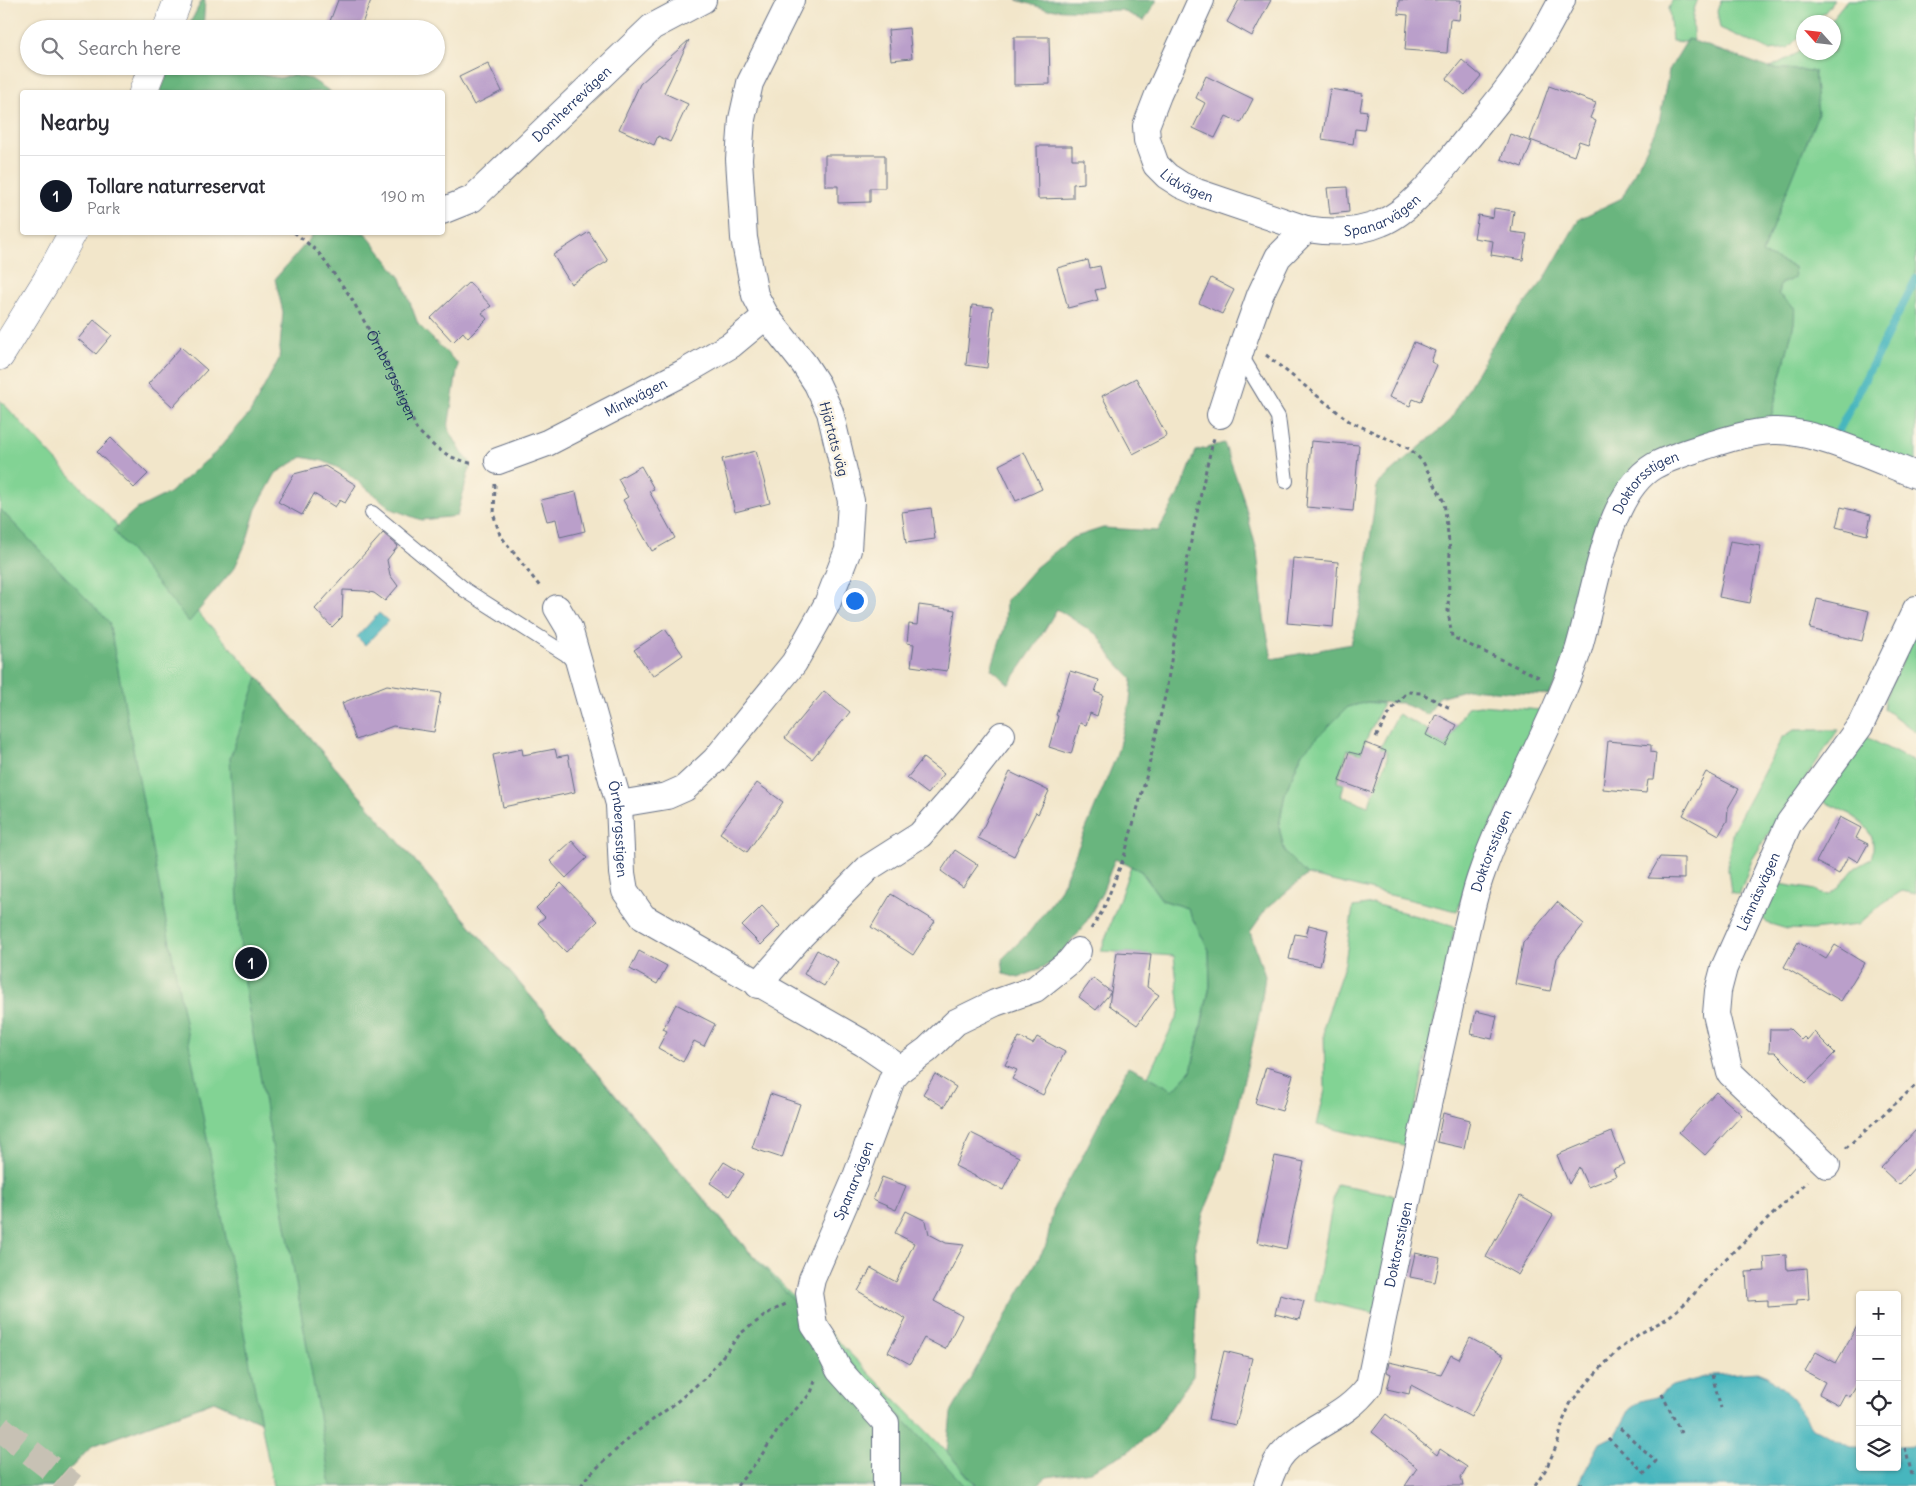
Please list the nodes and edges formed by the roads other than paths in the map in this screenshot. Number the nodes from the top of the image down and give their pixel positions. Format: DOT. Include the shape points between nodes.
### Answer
graph roads {
  1 [pos="178,0"];
  2 [pos="704,0"];
  3 [pos="791,0"];
  4 [pos="1201,0"];
  5 [pos="1562,0"];
  6 [pos="170,20"];
  7 [pos="150,75"];
  8 [pos="144,90"];
  9 [pos="445,210"];
  10 [pos="1306,229"];
  11 [pos="71,235"];
  12 [pos="766,316"];
  13 [pos="1242,345"];
  14 [pos="0,356"];
  15 [pos="1220,415"];
  16 [pos="498,461"];
  17 [pos="1916,475"];
  18 [pos="1286,481"];
  19 [pos="372,513"];
  20 [pos="557,608"];
  21 [pos="1916,609"];
  22 [pos="580,667"];
  23 [pos="1002,735"];
  24 [pos="618,804"];
  25 [pos="1078,951"];
  26 [pos="758,985"];
  27 [pos="901,1070"];
  28 [pos="1827,1165"];
  29 [pos="886,1486"];
  30 [pos="1267,1486"];
  1 -- 6 [label="street"];
  2 -- 9 [label="street, Domherrevägen" via="652,27 472,200"];
  3 -- 12 [label="street, Hjärtats väg" via="750,83 739,151 744,238 755,294"];
  4 -- 10 [label="street, Lidvägen" via="1146,126 1147,140 1156,165 1167,176 1197,192"];
  5 -- 10 [label="street, Spanarvägen" via="1534,50 1501,98 1418,197 1396,216 1374,226 1328,232"];
  7 -- 8 [label="street"];
  10 -- 13 [label="street" via="1278,257"];
  11 -- 14 [label="street" via="48,280"];
  12 -- 16 [label="street, Minkvägen" via="731,345 683,373 547,443"];
  12 -- 24 [label="street, Hjärtats väg" via="804,364 830,412 851,501 848,550 827,604 794,663 715,760 684,788 666,796"];
  13 -- 15 [label="street"];
  13 -- 18 [label="lane" via="1278,417"];
  17 -- 30 [label="street, Doktorsstigen" via="1828,441 1777,430 1736,436 1652,466 1630,490 1610,531 1565,689 1479,879 1416,1157 1369,1386 1359,1400 1284,1452"];
  19 -- 22 [label="lane" via="465,590 566,654"];
  20 -- 22 [label="street, Örnbergsstigen" via="569,628"];
  21 -- 28 [label="street, Lännäsvägen" via="1860,726 1789,823 1724,968 1718,991 1716,1014 1730,1073"];
  22 -- 24 [label="street, Örnbergsstigen"];
  23 -- 26 [label="street" via="920,835 868,868"];
  24 -- 26 [label="street, Örnbergsstigen" via="622,873 625,891 634,906 643,917"];
  25 -- 27 [label="street, Spanarvägen" via="1070,962 1035,989 956,1022 928,1050"];
  26 -- 27 [label="street, Örnbergsstigen" via="863,1043"];
  27 -- 29 [label="street, Spanarvägen" via="892,1080 809,1293 814,1325 839,1370 886,1423"];
}
